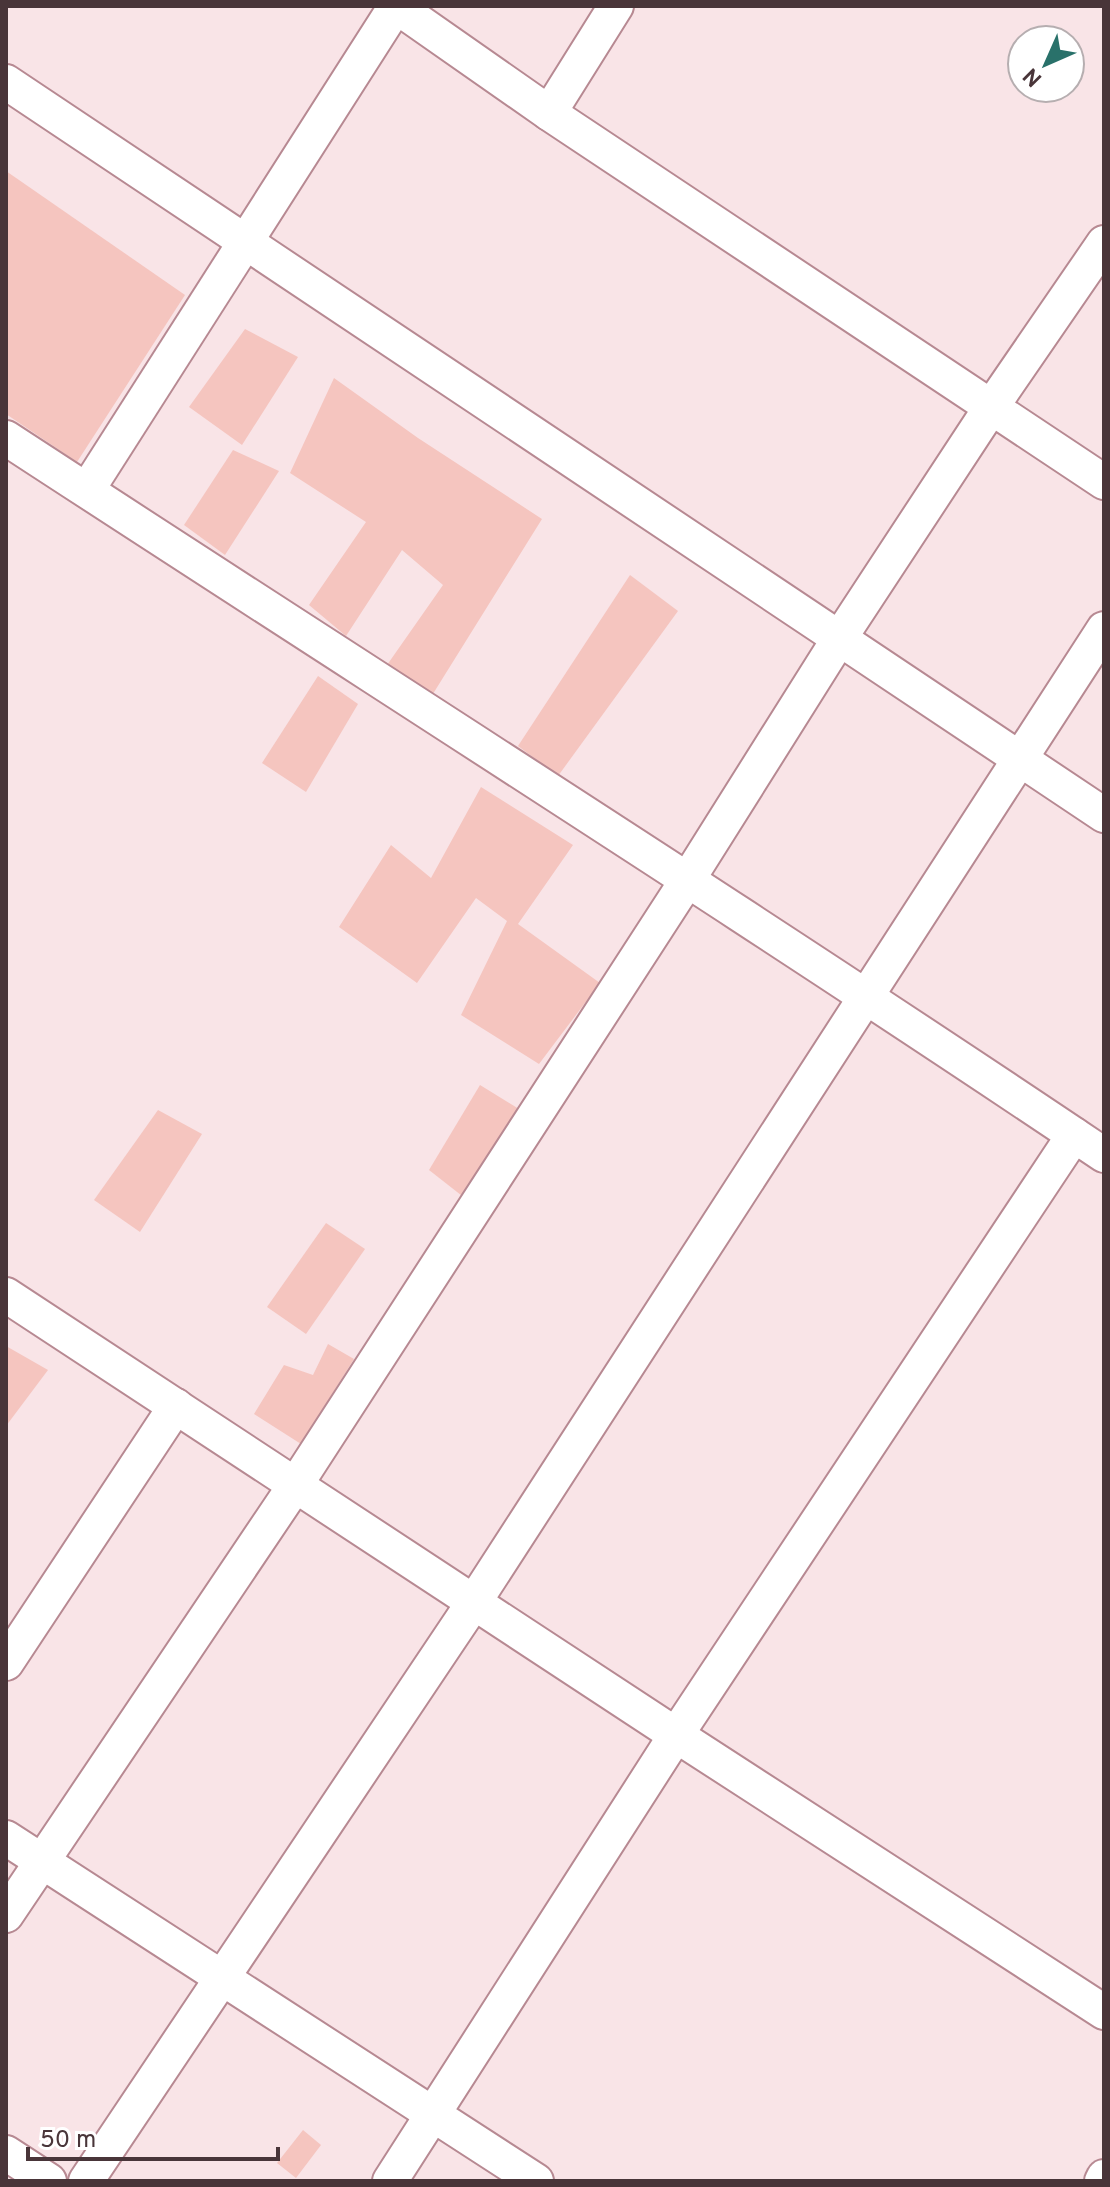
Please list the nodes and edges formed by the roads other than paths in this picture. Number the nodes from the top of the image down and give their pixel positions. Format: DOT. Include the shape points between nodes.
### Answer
graph roads {
  1 [pos="396,6"];
  2 [pos="616,6"];
  3 [pos="6,82"];
  4 [pos="549,113"];
  5 [pos="245,243"];
  6 [pos="1104,243"];
  7 [pos="992,406"];
  8 [pos="6,438"];
  9 [pos="1104,482"];
  10 [pos="87,490"];
  11 [pos="1104,629"];
  12 [pos="839,639"];
  13 [pos="1021,760"];
  14 [pos="1104,815"];
  15 [pos="688,879"];
  16 [pos="868,996"];
  17 [pos="1074,1135"];
  18 [pos="1104,1155"];
  19 [pos="6,1295"];
  20 [pos="176,1406"];
  21 [pos="296,1484"];
  22 [pos="474,1602"];
  23 [pos="6,1663"];
  24 [pos="676,1735"];
  25 [pos="6,1838"];
  26 [pos="43,1862"];
  27 [pos="6,1915"];
  28 [pos="222,1977"];
  29 [pos="1104,2012"];
  30 [pos="433,2113"];
  31 [pos="6,2153"];
  32 [pos="49,2181"];
  33 [pos="86,2181"];
  34 [pos="390,2181"];
  35 [pos="536,2181"];
  1 -- 4 [label="street"];
  1 -- 5 [label="street"];
  2 -- 4 [label="street"];
  3 -- 5 [label="street"];
  4 -- 7 [label="street"];
  5 -- 10 [label="street"];
  5 -- 12 [label="street"];
  6 -- 7 [label="street"];
  7 -- 9 [label="street"];
  7 -- 12 [label="street"];
  8 -- 10 [label="street"];
  10 -- 15 [label="street"];
  11 -- 13 [label="street"];
  12 -- 13 [label="street"];
  12 -- 15 [label="street"];
  13 -- 14 [label="street"];
  13 -- 16 [label="street"];
  15 -- 16 [label="street"];
  15 -- 21 [label="street"];
  16 -- 17 [label="street"];
  16 -- 22 [label="street"];
  17 -- 18 [label="street"];
  17 -- 24 [label="street"];
  19 -- 20 [label="street"];
  20 -- 21 [label="street"];
  20 -- 23 [label="street"];
  21 -- 22 [label="street"];
  21 -- 26 [label="street"];
  22 -- 24 [label="street"];
  22 -- 28 [label="street"];
  24 -- 29 [label="street"];
  24 -- 30 [label="street"];
  25 -- 26 [label="street"];
  26 -- 27 [label="street"];
  26 -- 28 [label="street"];
  28 -- 30 [label="street"];
  28 -- 33 [label="street"];
  30 -- 34 [label="street"];
  30 -- 35 [label="street"];
  31 -- 32 [label="street"];
}
